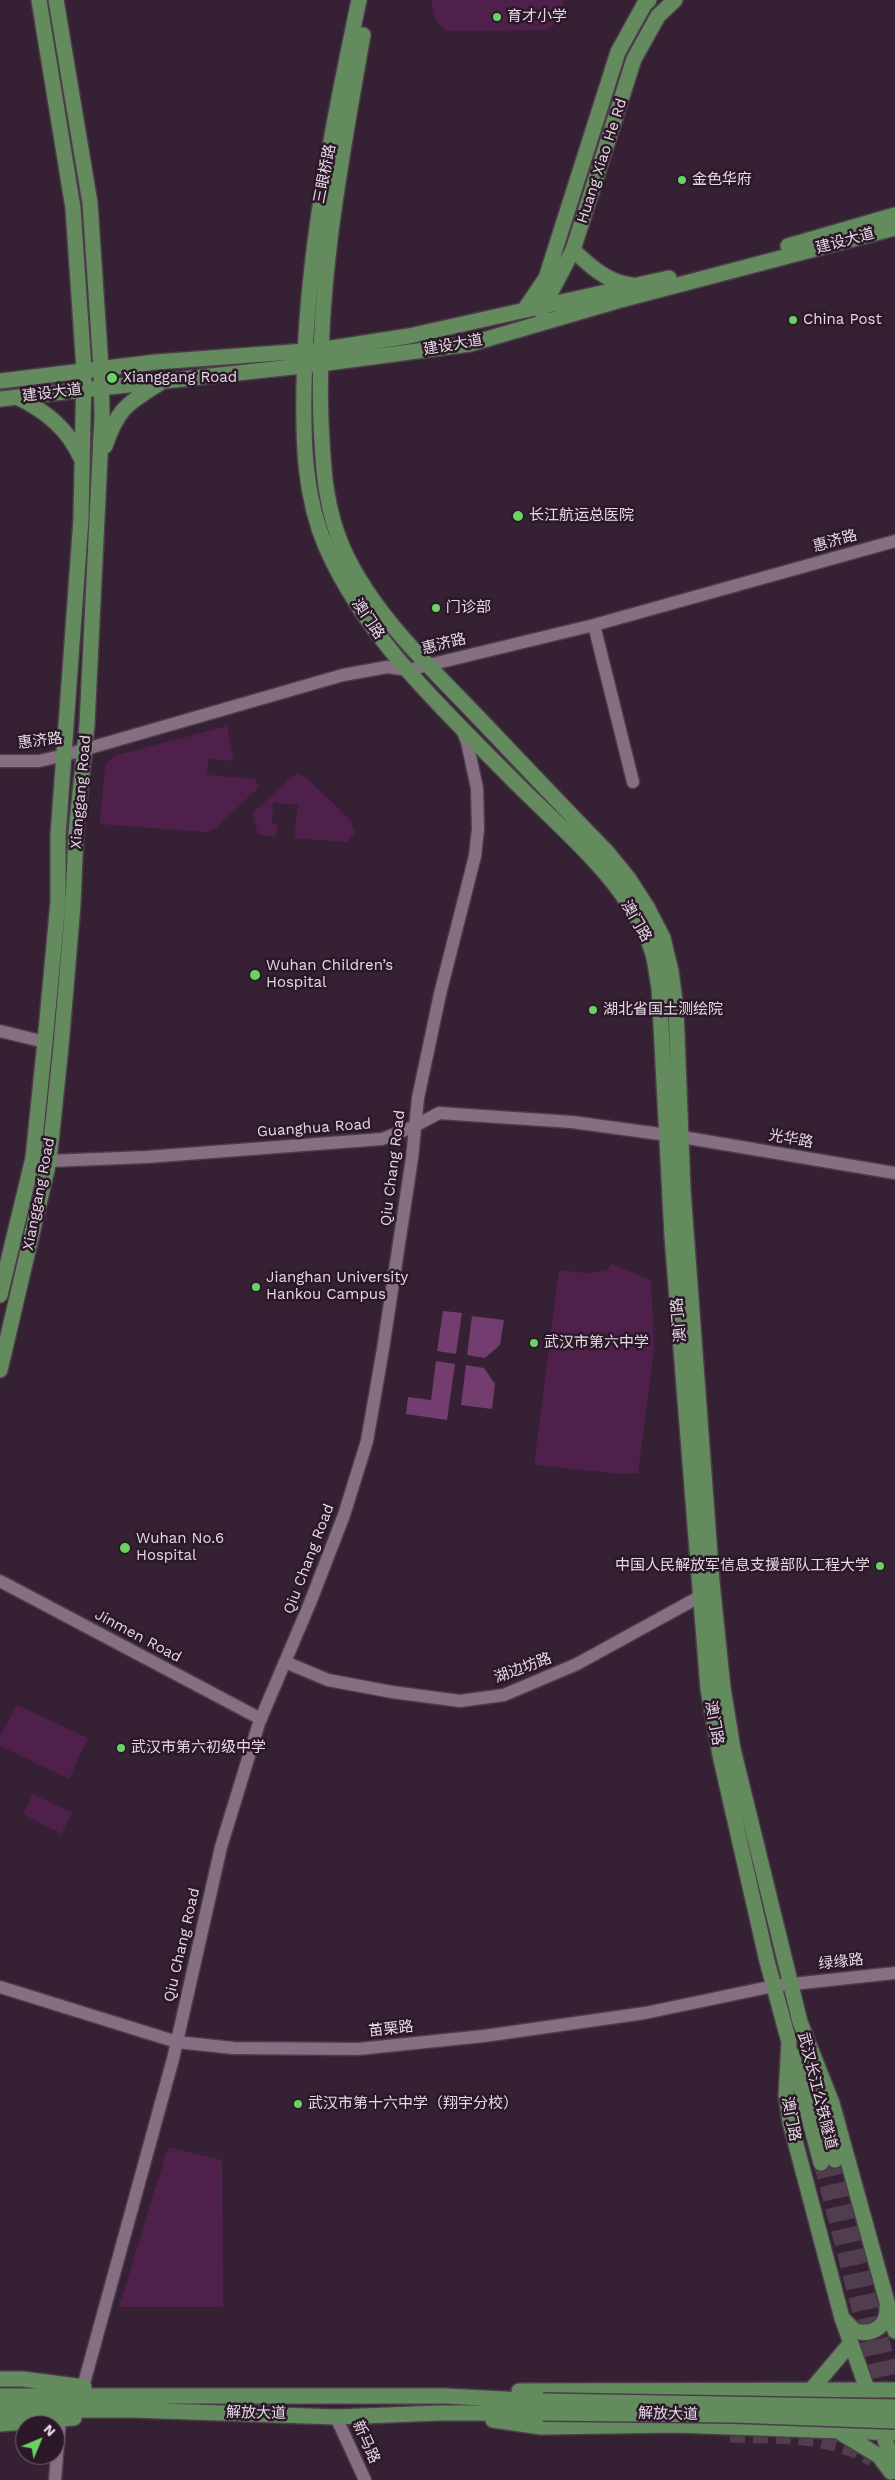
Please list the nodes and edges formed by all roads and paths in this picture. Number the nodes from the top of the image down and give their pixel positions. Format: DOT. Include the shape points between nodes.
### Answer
graph roads {
  1 [pos="39,0"];
  2 [pos="56,0"];
  3 [pos="360,0"];
  4 [pos="369,0"];
  5 [pos="649,0"];
  6 [pos="675,0"];
  7 [pos="895,215"];
  8 [pos="895,228"];
  9 [pos="573,250"];
  10 [pos="636,285"];
  11 [pos="544,305"];
  12 [pos="524,309"];
  13 [pos="534,326"];
  14 [pos="320,357"];
  15 [pos="304,358"];
  16 [pos="101,368"];
  17 [pos="84,370"];
  18 [pos="164,380"];
  19 [pos="0,381"];
  20 [pos="102,388"];
  21 [pos="84,389"];
  22 [pos="17,398"];
  23 [pos="0,399"];
  24 [pos="81,460"];
  25 [pos="100,462"];
  26 [pos="895,541"];
  27 [pos="594,625"];
  28 [pos="427,664"];
  29 [pos="408,670"];
  30 [pos="461,726"];
  31 [pos="84,750"];
  32 [pos="65,755"];
  33 [pos="0,761"];
  34 [pos="633,782"];
  35 [pos="0,1031"];
  36 [pos="45,1042"];
  37 [pos="413,1127"];
  38 [pos="674,1136"];
  39 [pos="33,1158"];
  40 [pos="49,1161"];
  41 [pos="895,1173"];
  42 [pos="4,1257"];
  43 [pos="0,1295"];
  44 [pos="0,1370"];
  45 [pos="0,1581"];
  46 [pos="699,1597"];
  47 [pos="285,1662"];
  48 [pos="261,1719"];
  49 [pos="895,1973"];
  50 [pos="790,1984"];
  51 [pos="0,1986"];
  52 [pos="774,1986"];
  53 [pos="800,2022"];
  54 [pos="177,2042"];
  55 [pos="789,2042"];
  56 [pos="887,2300"];
  57 [pos="842,2318"];
  58 [pos="895,2331"];
  59 [pos="850,2344"];
  60 [pos="0,2379"];
  61 [pos="83,2387"];
  62 [pos="811,2390"];
  63 [pos="895,2390"];
  64 [pos="866,2391"];
  65 [pos="138,2395"];
  66 [pos="0,2396"];
  67 [pos="445,2396"];
  68 [pos="22,2402"];
  69 [pos="543,2407"];
  70 [pos="895,2408"];
  71 [pos="0,2410"];
  72 [pos="133,2410"];
  73 [pos="440,2413"];
  74 [pos="336,2417"];
  75 [pos="65,2418"];
  76 [pos="895,2421"];
  77 [pos="15,2423"];
  78 [pos="0,2424"];
  79 [pos="676,2425"];
  80 [pos="839,2432"];
  81 [pos="888,2433"];
  82 [pos="730,2435"];
  83 [pos="56,2465"];
  84 [pos="895,2468"];
  85 [pos="895,2478"];
  86 [pos="55,2480"];
  87 [pos="365,2480"];
  1 -- 17 [label="main road, Xianggang Road" via="73,208"];
  2 -- 16 [label="main road, Xianggang Road" via="90,203"];
  3 -- 15 [label="main road, 三眼桥路" via="318,212"];
  4 -- 14 [label="main road, 三眼桥路" via="332,215"];
  5 -- 12 [label="main road, Huang Xiao He Rd" via="618,52 546,278"];
  6 -- 9 [label="main road, Huang Xiao He Rd" via="658,16 634,59"];
  7 -- 10 [label="main road, 建设大道" via="700,271"];
  8 -- 13 [label="main road, 建设大道"];
  9 -- 10 [label="main road" via="594,269 620,284"];
  9 -- 11 [label="main road, Huang Xiao He Rd"];
  10 -- 11 [label="main road, 建设大道"];
  11 -- 12 [label="main road, 建设大道"];
  11 -- 13 [label="main road, Huang Xiao He Rd"];
  12 -- 14 [label="main road, 建设大道"];
  13 -- 14 [label="main road, 建设大道" via="470,344"];
  14 -- 15 [label="main road, 建设大道"];
  14 -- 28 [label="main road, 澳门路" via="324,476 335,529 346,555 383,614"];
  15 -- 16 [label="main road, 建设大道" via="156,362"];
  15 -- 18 [label="main road, 建设大道"];
  15 -- 29 [label="main road, 澳门路" via="304,441 308,491 315,518 356,603 381,640"];
  16 -- 17 [label="main road, 建设大道"];
  16 -- 20 [label="main road, Xianggang Road"];
  17 -- 19 [label="main road, 建设大道"];
  17 -- 21 [label="main road, Xianggang Road"];
  18 -- 20 [label="main road, 建设大道"];
  18 -- 25 [label="main road" via="127,404 117,416"];
  20 -- 21 [label="main road, 建设大道"];
  20 -- 25 [label="main road, Xianggang Road"];
  21 -- 22 [label="main road, 建设大道"];
  21 -- 24 [label="main road, Xianggang Road"];
  22 -- 23 [label="main road, 建设大道"];
  22 -- 24 [label="main road" via="56,421 74,443"];
  24 -- 32 [label="main road, Xianggang Road" via="81,519"];
  25 -- 31 [label="main road, Xianggang Road"];
  26 -- 27 [label="street, 惠济路"];
  27 -- 28 [label="street, 惠济路"];
  27 -- 34 [label="street"];
  28 -- 29 [label="street, 惠济路"];
  28 -- 38 [label="main road, 澳门路" via="607,852 647,907 663,938 676,1009"];
  29 -- 30 [label="main road, 澳门路"];
  29 -- 31 [label="street, 惠济路" via="387,667 343,675"];
  30 -- 37 [label="street, Qiu Chang Road" via="477,788 475,856 440,994"];
  30 -- 38 [label="main road, 澳门路" via="579,843 636,917 652,949 659,987"];
  31 -- 32 [label="street, 惠济路"];
  31 -- 40 [label="main road, Xianggang Road"];
  32 -- 33 [label="street, 惠济路" via="40,760"];
  32 -- 36 [label="main road, Xianggang Road" via="58,836 58,902"];
  35 -- 36 [label="street"];
  36 -- 39 [label="main road, Xianggang Road"];
  37 -- 38 [label="street, Guanghua Road" via="440,1113 572,1122"];
  37 -- 40 [label="street, Guanghua Road" via="382,1139"];
  37 -- 47 [label="street, Qiu Chang Road" via="412,1158 367,1441 344,1515"];
  38 -- 41 [label="street, 光华路"];
  38 -- 46 [label="main road, 澳门路" via="671,1227"];
  38 -- 50 [label="main road, 澳门路" via="682,1190 722,1688 733,1749"];
  39 -- 40 [label="street, Guanghua Road"];
  39 -- 42 [label="main road, Xianggang Road"];
  40 -- 44 [label="main road, Xianggang Road"];
  42 -- 43 [label="main road, Xianggang Road"];
  45 -- 48 [label="street, Jinmen Road"];
  46 -- 47 [label="street, 湖边坊路" via="577,1664 504,1695 460,1701 392,1692 328,1680"];
  46 -- 52 [label="main road, 澳门路" via="704,1664 720,1755"];
  47 -- 48 [label="street, Qiu Chang Road"];
  48 -- 54 [label="street, Qiu Chang Road" via="221,1847"];
  49 -- 50 [label="street, 绿缘路"];
  50 -- 52 [label="street, 苗栗路"];
  50 -- 53 [label="main road, 澳门路"];
  51 -- 54 [label="street, 苗栗路"];
  52 -- 54 [label="street, 苗栗路" via="645,2013 484,2036 358,2049 233,2048"];
  52 -- 55 [label="main road, 澳门路"];
  53 -- 55 [label="main road, 武汉长江公铁隧道" via="828,2161"];
  53 -- 56 [label="main road, 澳门路" via="832,2103"];
  54 -- 61 [label="street, Qiu Chang Road"];
  55 -- 57 [label="main road, 澳门路" via="786,2095 790,2122"];
  56 -- 57 [label="main road" via="887,2318 880,2328 871,2332 855,2331"];
  56 -- 58 [label="main road, 澳门路"];
  57 -- 59 [label="main road, 澳门路"];
  59 -- 62 [label="main road"];
  59 -- 64 [label="main road, 澳门路"];
  60 -- 61 [label="main road, 解放大道"];
  61 -- 65 [label="main road, 解放大道"];
  62 -- 64 [label="main road, 解放大道"];
  62 -- 67 [label="main road, 解放大道" via="544,2389"];
  63 -- 64 [label="main road, 解放大道"];
  64 -- 81 [label="main road, 澳门路"];
  65 -- 67 [label="main road, 解放大道"];
  65 -- 68 [label="main road, 解放大道"];
  66 -- 68 [label="main road, 解放大道"];
  67 -- 69 [label="main road, 解放大道"];
  68 -- 71 [label="main road, 解放大道"];
  68 -- 72 [label="main road, 解放大道"];
  69 -- 70 [label="main road, 解放大道, bridge"];
  69 -- 73 [label="main road, 解放大道"];
  69 -- 76 [label="main road, 解放大道, bridge"];
  72 -- 74 [label="main road, 解放大道"];
  72 -- 75 [label="main road, 解放大道"];
  73 -- 74 [label="main road, 解放大道"];
  73 -- 79 [label="main road, 解放大道" via="541,2427"];
  74 -- 87 [label="street, 新马路"];
  77 -- 78 [label="main road, 解放大道"];
  79 -- 80 [label="main road, 解放大道"];
  79 -- 82 [label="main road" via="704,2433"];
  80 -- 81 [label="main road, 解放大道"];
  80 -- 85 [label="main road" via="879,2456"];
  81 -- 84 [label="main road, 澳门路"];
  83 -- 86 [label="street"];
}
